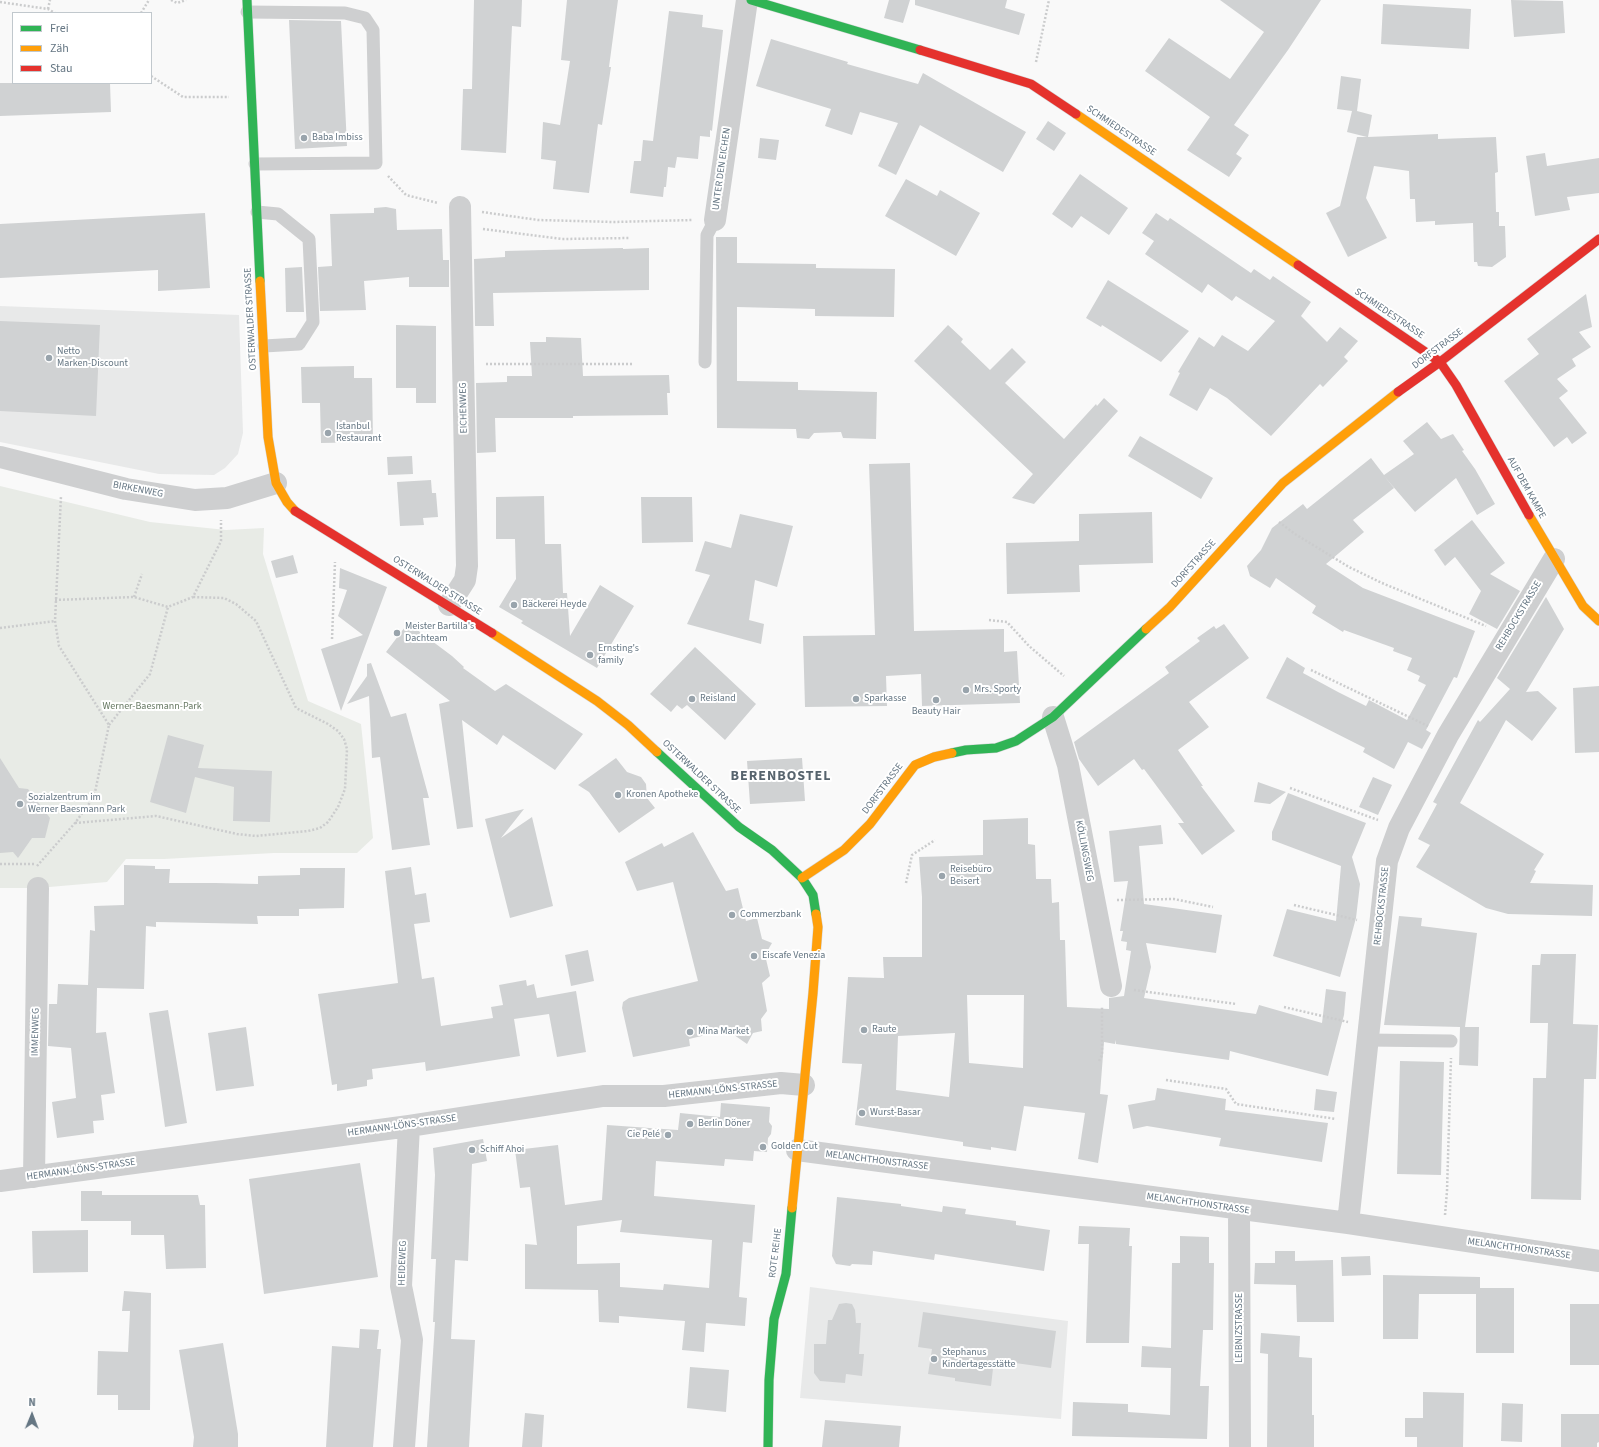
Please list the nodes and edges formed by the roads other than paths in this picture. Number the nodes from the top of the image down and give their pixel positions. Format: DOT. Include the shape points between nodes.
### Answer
graph roads {
  1 [pos="747,0"];
  2 [pos="751,0"];
  3 [pos="247,6"];
  4 [pos="255,164"];
  5 [pos="257,212"];
  6 [pos="461,218"];
  7 [pos="715,220"];
  8 [pos="1599,239"];
  9 [pos="264,346"];
  10 [pos="705,362"];
  11 [pos="1440,362"];
  12 [pos="0,457"];
  13 [pos="276,483"];
  14 [pos="1554,559"];
  15 [pos="449,605"];
  16 [pos="1599,621"];
  17 [pos="1052,717"];
  18 [pos="802,878"];
  19 [pos="38,888"];
  20 [pos="1106,995"];
  21 [pos="1368,1033"];
  22 [pos="1451,1042"];
  23 [pos="804,1085"];
  24 [pos="409,1126"];
  25 [pos="797,1150"];
  26 [pos="34,1177"];
  27 [pos="0,1181"];
  28 [pos="1239,1210"];
  29 [pos="1348,1223"];
  30 [pos="1599,1261"];
  31 [pos="404,1447"];
  32 [pos="768,1447"];
  33 [pos="1240,1447"];
  1 -- 7 [label="street, UNTER DEN EICHEN"];
  2 -- 11 [label="street, SCHMIEDESTRASSE" via="1031,84"];
  3 -- 4 [label="street, OSTERWALDER STRASSE"];
  3 -- 4 [label="lane" via="345,13 365,18 373,30 376,163"];
  4 -- 5 [label="street, OSTERWALDER STRASSE"];
  5 -- 9 [label="street, OSTERWALDER STRASSE"];
  5 -- 9 [label="lane" via="278,214 309,239 313,322 299,344"];
  6 -- 15 [label="street, EICHENWEG" via="467,566 465,580"];
  7 -- 10 [label="lane, UNTER DEN EICHEN" via="707,235"];
  8 -- 11 [label="street, DORFSTRASSE"];
  9 -- 13 [label="street, OSTERWALDER STRASSE" via="268,437"];
  11 -- 14 [label="street, AUF DEM KAMPE" via="1456,385"];
  11 -- 17 [label="street, DORFSTRASSE" via="1387,400 1283,484 1170,607"];
  12 -- 13 [label="street, BIRKENWEG" via="126,489 195,500 221,499"];
  13 -- 15 [label="street, OSTERWALDER STRASSE" via="293,510"];
  14 -- 16 [label="street, AUF DEM KAMPE" via="1583,606"];
  14 -- 21 [label="street, REHBOCKSTRASSE" via="1448,735 1399,828 1387,861"];
  15 -- 18 [label="street, OSTERWALDER STRASSE" via="597,701 628,725 739,827 772,850"];
  17 -- 18 [label="street, DORFSTRASSE" via="1026,735 996,748 966,750 915,765 870,824 849,845 822,867"];
  17 -- 20 [label="street, KÖLLINGSWEG" via="1068,765 1095,902"];
  18 -- 23 [label="street, OSTERWALDER STRASSE" via="812,895 818,927"];
  19 -- 26 [label="street, IMMENWEG"];
  21 -- 22 [label="lane"];
  21 -- 29 [label="street, REHBOCKSTRASSE"];
  23 -- 24 [label="street, HERMANN-LÖNS-STRASSE" via="781,1083 664,1096 603,1096"];
  23 -- 25 [label="street, ROTE REIHE"];
  24 -- 26 [label="street, HERMANN-LÖNS-STRASSE"];
  24 -- 31 [label="street, HEIDEWEG" via="401,1286 412,1340"];
  25 -- 28 [label="street, MELANCHTHONSTRASSE"];
  25 -- 32 [label="street, ROTE REIHE" via="786,1274 774,1319 769,1380"];
  26 -- 27 [label="street, HERMANN-LÖNS-STRASSE"];
  28 -- 29 [label="street, MELANCHTHONSTRASSE"];
  28 -- 33 [label="street, LEIBNIZSTRASSE"];
  29 -- 30 [label="street, MELANCHTHONSTRASSE"];
}
